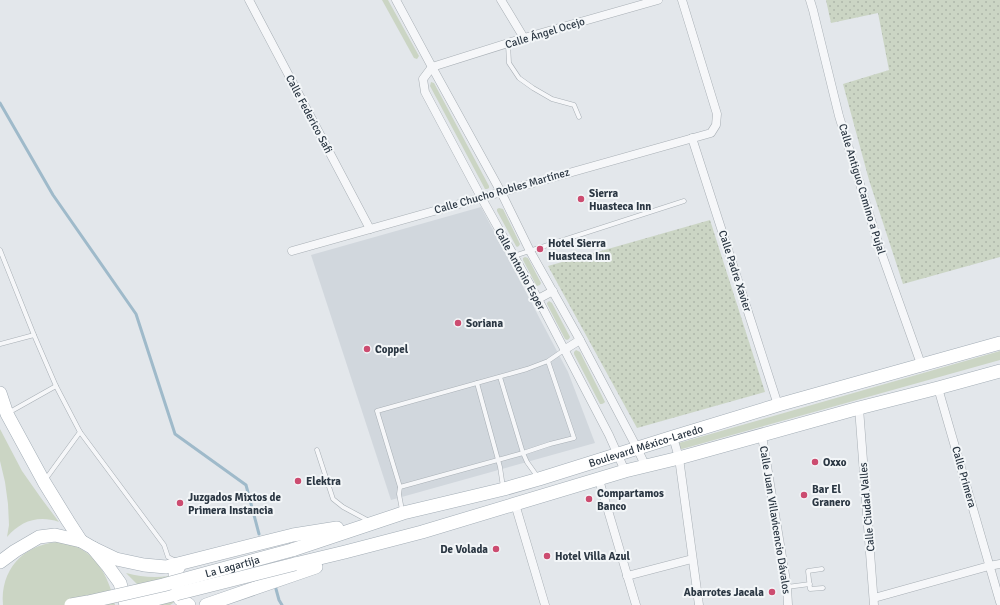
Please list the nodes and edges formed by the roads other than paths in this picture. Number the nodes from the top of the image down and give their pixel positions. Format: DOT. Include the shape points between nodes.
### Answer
graph roads {
  1 [pos="249,0"];
  2 [pos="396,0"];
  3 [pos="501,0"];
  4 [pos="658,0"];
  5 [pos="682,0"];
  6 [pos="810,0"];
  7 [pos="524,38"];
  8 [pos="508,44"];
  9 [pos="432,67"];
  10 [pos="580,117"];
  11 [pos="692,138"];
  12 [pos="501,192"];
  13 [pos="481,197"];
  14 [pos="684,200"];
  15 [pos="370,228"];
  16 [pos="0,250"];
  17 [pos="292,251"];
  18 [pos="530,251"];
  19 [pos="514,256"];
  20 [pos="553,291"];
  21 [pos="538,299"];
  22 [pos="34,335"];
  23 [pos="580,340"];
  24 [pos="1000,343"];
  25 [pos="0,344"];
  26 [pos="564,350"];
  27 [pos="548,361"];
  28 [pos="921,364"];
  29 [pos="1000,371"];
  30 [pos="500,376"];
  31 [pos="477,383"];
  32 [pos="56,386"];
  33 [pos="938,388"];
  34 [pos="0,393"];
  35 [pos="778,405"];
  36 [pos="859,408"];
  37 [pos="7,414"];
  38 [pos="80,432"];
  39 [pos="762,436"];
  40 [pos="673,437"];
  41 [pos="637,448"];
  42 [pos="318,450"];
  43 [pos="523,453"];
  44 [pos="618,454"];
  45 [pos="679,458"];
  46 [pos="498,460"];
  47 [pos="646,467"];
  48 [pos="626,471"];
  49 [pos="539,479"];
  50 [pos="599,480"];
  51 [pos="44,482"];
  52 [pos="400,487"];
  53 [pos="504,489"];
  54 [pos="515,504"];
  55 [pos="403,513"];
  56 [pos="373,522"];
  57 [pos="422,532"];
  58 [pos="82,541"];
  59 [pos="94,548"];
  60 [pos="292,550"];
  61 [pos="692,559"];
  62 [pos="0,562"];
  63 [pos="180,564"];
  64 [pos="295,564"];
  65 [pos="1000,564"];
  66 [pos="989,566"];
  67 [pos="822,569"];
  68 [pos="627,576"];
  69 [pos="810,584"];
  70 [pos="787,587"];
  71 [pos="174,588"];
  72 [pos="823,588"];
  73 [pos="874,601"];
  74 [pos="1000,602"];
  75 [pos="71,605"];
  76 [pos="126,605"];
  77 [pos="132,605"];
  78 [pos="189,605"];
  79 [pos="206,605"];
  80 [pos="545,605"];
  81 [pos="636,605"];
  82 [pos="699,605"];
  83 [pos="788,605"];
  1 -- 15 [label="street, Calle Federico Safi"];
  2 -- 9 [label="street, Calle Antonio Esper"];
  3 -- 7 [label="street"];
  4 -- 7 [label="street, Calle Ángel Ocejo"];
  5 -- 11 [label="street, Calle Chucho Robles Martínez" via="717,114 716,125 711,133"];
  6 -- 28 [label="street, Calle Antiguo Camino a Pujal" via="842,123 880,249"];
  7 -- 8 [label="street, Calle Ángel Ocejo"];
  8 -- 9 [label="street, Calle Ángel Ocejo"];
  8 -- 10 [label="lane" via="509,63 519,78 552,99 574,105"];
  9 -- 12 [label="street, Calle Antonio Esper"];
  9 -- 13 [label="street, Calle Antonio Esper" via="423,79 425,92"];
  11 -- 12 [label="street, Calle Chucho Robles Martínez"];
  11 -- 35 [label="street, Calle Padre Xavier"];
  12 -- 13 [label="street, Calle Chucho Robles Martínez"];
  12 -- 18 [label="street, Calle Antonio Esper"];
  13 -- 15 [label="street, Calle Chucho Robles Martínez"];
  13 -- 19 [label="street, Calle Antonio Esper"];
  14 -- 18 [label="lane"];
  15 -- 17 [label="street, Calle Chucho Robles Martínez"];
  16 -- 22 [label="lane"];
  18 -- 19 [label="lane"];
  18 -- 20 [label="street, Calle Antonio Esper"];
  19 -- 21 [label="street, Calle Antonio Esper"];
  20 -- 21 [label="street"];
  20 -- 23 [label="street, Calle Antonio Esper"];
  21 -- 26 [label="street, Calle Antonio Esper"];
  22 -- 25 [label="lane"];
  22 -- 32 [label="lane"];
  23 -- 26 [label="street"];
  23 -- 41 [label="street, Calle Antonio Esper"];
  24 -- 28 [label="main road, Boulevard México-Laredo"];
  26 -- 27 [label="lane"];
  26 -- 44 [label="street, Calle Antonio Esper"];
  27 -- 30 [label="lane"];
  27 -- 43 [label="lane" via="574,438"];
  28 -- 35 [label="main road, Boulevard México-Laredo"];
  29 -- 33 [label="main road, Boulevard México-Laredo"];
  30 -- 31 [label="lane"];
  30 -- 43 [label="lane"];
  31 -- 46 [label="lane"];
  31 -- 52 [label="lane" via="377,411"];
  32 -- 37 [label="lane"];
  32 -- 38 [label="lane"];
  33 -- 36 [label="main road, Boulevard México-Laredo"];
  33 -- 66 [label="street, Calle Primera"];
  34 -- 37 [label="main road"];
  35 -- 40 [label="main road, Boulevard México-Laredo"];
  36 -- 39 [label="main road, Boulevard México-Laredo"];
  36 -- 73 [label="street, Calle Ciudad Valles"];
  37 -- 51 [label="main road"];
  38 -- 51 [label="lane"];
  38 -- 63 [label="lane" via="164,545 168,557"];
  39 -- 45 [label="main road, Boulevard México-Laredo"];
  39 -- 70 [label="street, Calle Juan Villavicencio Dávalos"];
  40 -- 41 [label="main road, Boulevard México-Laredo"];
  40 -- 45 [label="street"];
  41 -- 44 [label="main road, Boulevard México-Laredo"];
  41 -- 47 [label="street, Calle Antonio Esper"];
  42 -- 56 [label="lane" via="333,499"];
  43 -- 46 [label="lane"];
  43 -- 49 [label="lane"];
  44 -- 48 [label="street, Calle Antonio Esper"];
  44 -- 49 [label="main road, Boulevard México-Laredo"];
  45 -- 47 [label="main road, Boulevard México-Laredo"];
  45 -- 61 [label="street"];
  46 -- 52 [label="lane"];
  46 -- 53 [label="lane"];
  47 -- 48 [label="main road, Boulevard México-Laredo"];
  48 -- 50 [label="main road, Boulevard México-Laredo"];
  49 -- 53 [label="main road, Boulevard México-Laredo"];
  50 -- 54 [label="main road, Boulevard México-Laredo"];
  50 -- 68 [label="street"];
  51 -- 58 [label="main road"];
  52 -- 55 [label="lane"];
  53 -- 55 [label="main road, Boulevard México-Laredo"];
  54 -- 57 [label="main road, Boulevard México-Laredo"];
  54 -- 80 [label="street"];
  55 -- 56 [label="main road, Boulevard México-Laredo"];
  56 -- 60 [label="main road, Boulevard México-Laredo"];
  56 -- 63 [label="main road" via="293,535"];
  57 -- 64 [label="main road, Boulevard México-Laredo"];
  57 -- 79 [label="main road"];
  58 -- 59 [label="main road"];
  58 -- 62 [label="main road" via="55,536 39,537"];
  59 -- 63 [label="main road" via="116,559 144,565 166,567"];
  59 -- 76 [label="main road" via="120,583"];
  60 -- 71 [label="main road, La Lagartija, bridge"];
  61 -- 68 [label="street"];
  61 -- 82 [label="street"];
  63 -- 78 [label="main road" via="175,574 176,584 180,599"];
  64 -- 71 [label="main road, La Lagartija, bridge"];
  65 -- 66 [label="street"];
  66 -- 73 [label="street"];
  66 -- 74 [label="street, Calle Primera"];
  67 -- 69 [label="lane" via="808,571"];
  68 -- 81 [label="street"];
  69 -- 70 [label="lane"];
  69 -- 72 [label="lane" via="810,589"];
  70 -- 83 [label="street, Calle Juan Villavicencio Dávalos"];
  71 -- 75 [label="main road, bridge"];
  71 -- 77 [label="main road"];
  78 -- 79 [label="main road"];
}
